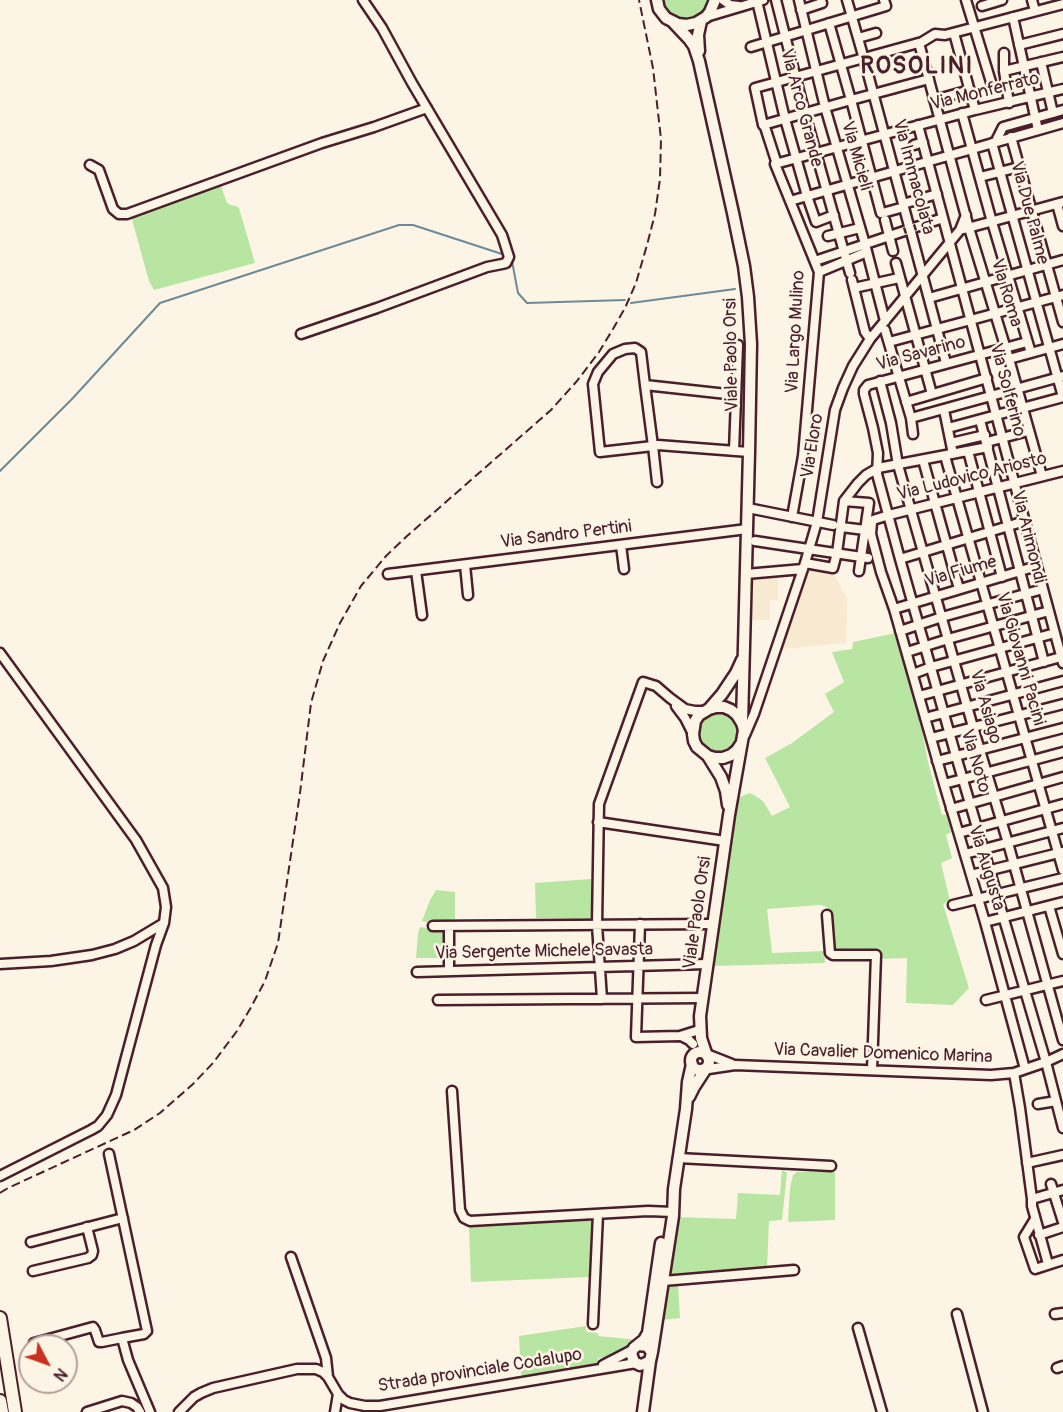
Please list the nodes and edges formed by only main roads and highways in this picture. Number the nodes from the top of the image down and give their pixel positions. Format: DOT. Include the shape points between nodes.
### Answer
graph roads {
  1 [pos="657,0"];
  2 [pos="715,0"];
  3 [pos="703,19"];
  4 [pos="673,22"];
  5 [pos="699,61"];
  6 [pos="744,654"];
  7 [pos="706,710"];
  8 [pos="744,717"];
  9 [pos="742,741"];
  10 [pos="708,756"];
  11 [pos="729,815"];
  12 [pos="700,1016"];
  13 [pos="702,1064"];
  14 [pos="686,1109"];
  15 [pos="670,1212"];
  16 [pos="0,1318"];
  17 [pos="636,1347"];
  18 [pos="651,1356"];
  19 [pos="637,1364"];
  20 [pos="646,1395"];
  21 [pos="0,1401"];
  22 [pos="2,1412"];
  23 [pos="15,1412"];
  24 [pos="643,1412"];
  1 -- 4 [label="main road" via="661,12"];
  2 -- 3 [label="main road"];
  3 -- 4 [label="main road" via="687,25"];
  3 -- 5 [label="main road" via="698,34"];
  4 -- 5 [label="main road" via="694,46"];
  5 -- 6 [label="main road, Viale Paolo Orsi" via="748,297 751,535"];
  6 -- 7 [label="main road" via="722,694"];
  6 -- 8 [label="main road, Viale Paolo Orsi"];
  7 -- 8 [label="main road" via="724,707"];
  7 -- 10 [label="main road" via="695,721 693,734 697,747"];
  8 -- 9 [label="main road"];
  9 -- 10 [label="main road" via="731,755"];
  9 -- 11 [label="main road, Viale Paolo Orsi"];
  10 -- 11 [label="main road" via="726,791"];
  11 -- 12 [label="main road, Viale Paolo Orsi"];
  12 -- 13 [label="main road"];
  12 -- 13 [label="main road" via="693,1044"];
  13 -- 14 [label="main road"];
  13 -- 14 [label="main road" via="688,1082"];
  14 -- 15 [label="main road"];
  15 -- 17 [label="main road" via="661,1243 647,1336"];
  15 -- 18 [label="main road"];
  16 -- 23 [label="highway"];
  17 -- 18 [label="main road" via="647,1346"];
  17 -- 19 [label="main road" via="631,1355"];
  18 -- 19 [label="main road" via="644,1364"];
  18 -- 20 [label="main road"];
  19 -- 20 [label="main road"];
  20 -- 24 [label="main road"];
  21 -- 22 [label="highway"];
}
